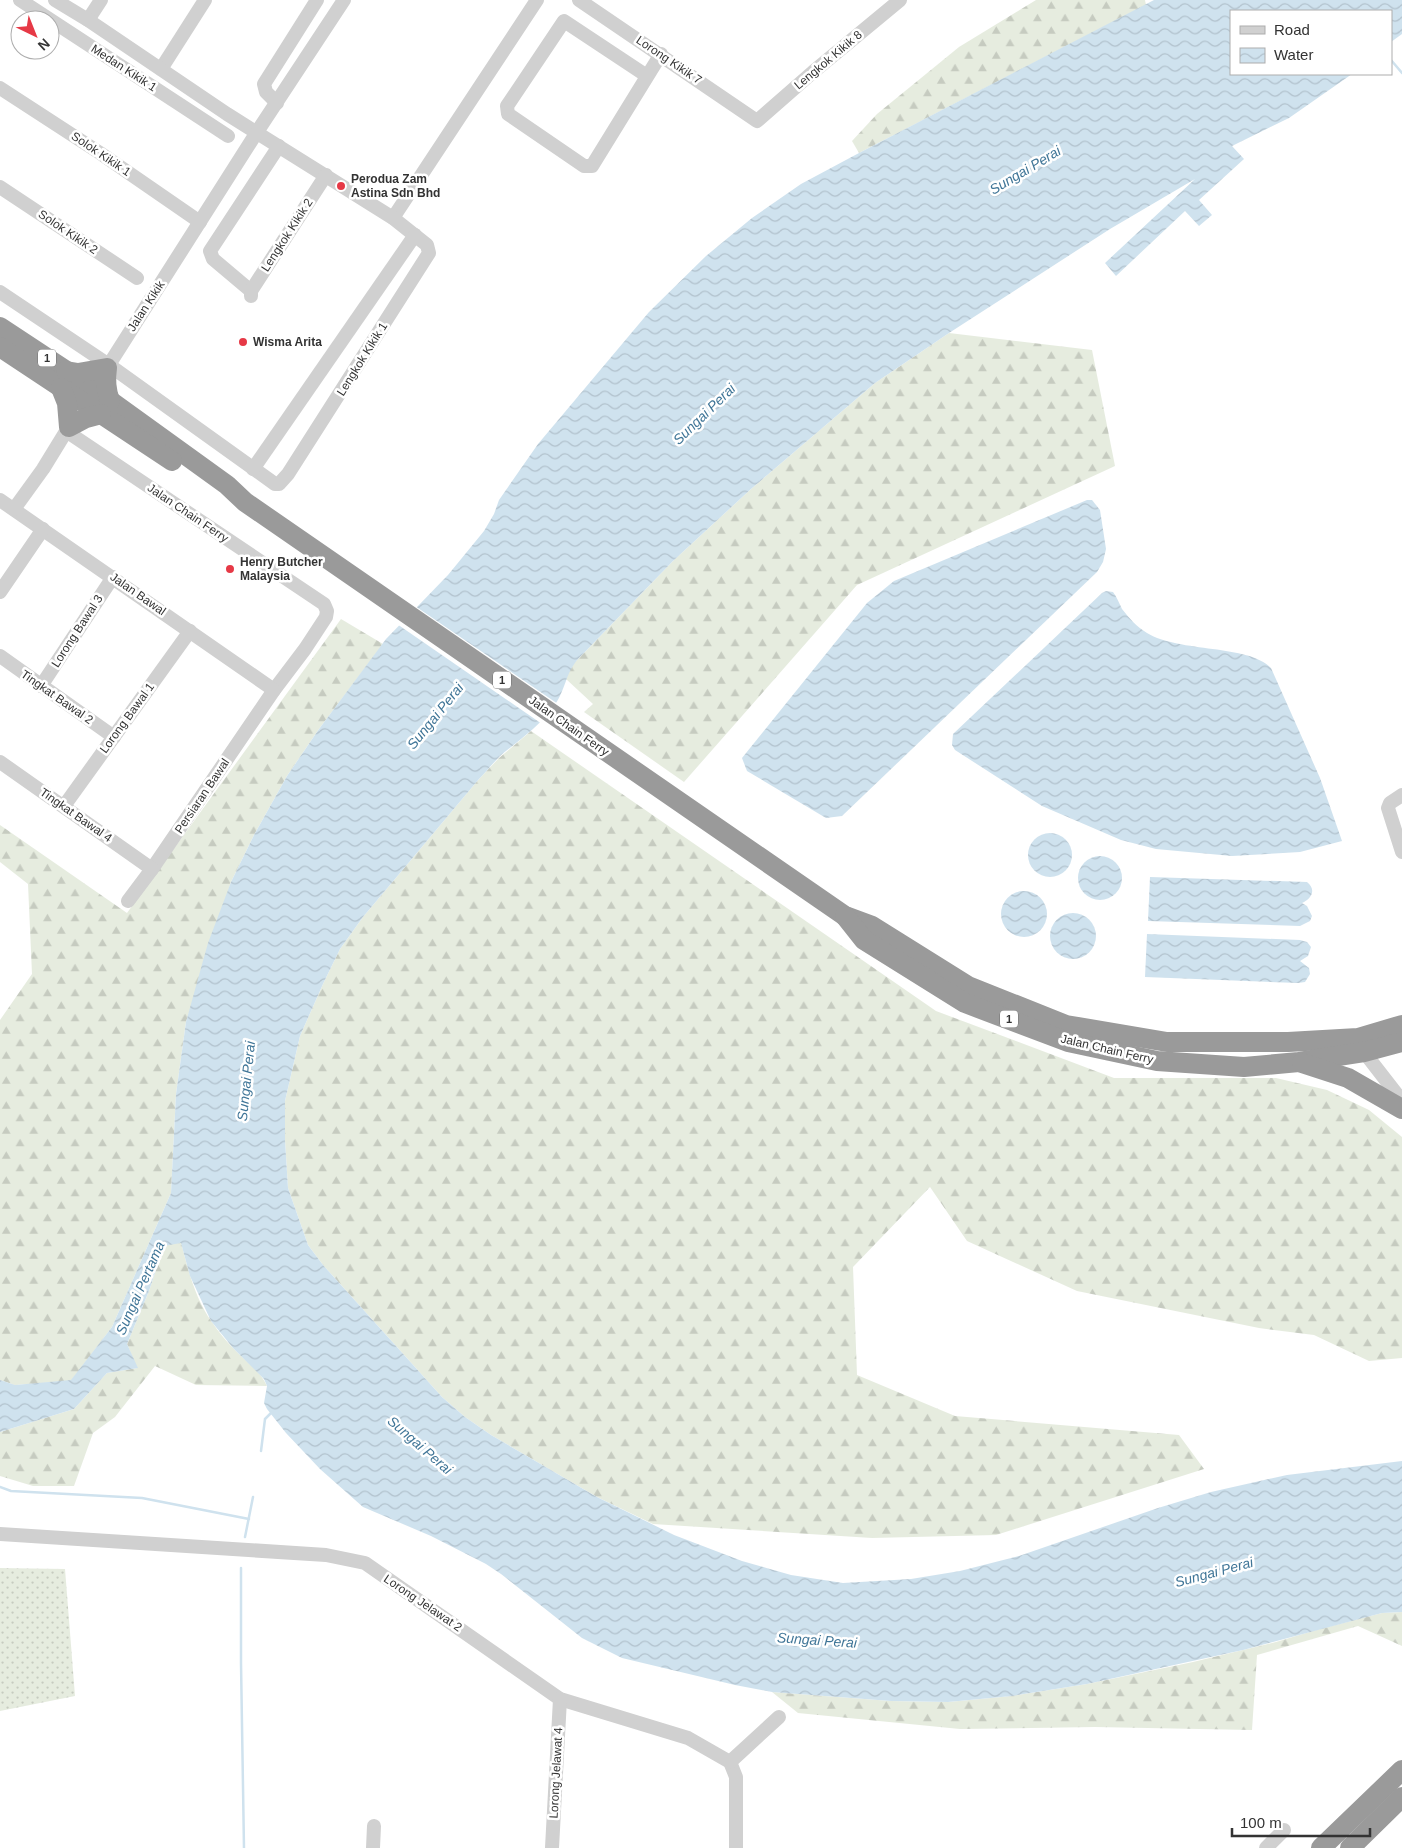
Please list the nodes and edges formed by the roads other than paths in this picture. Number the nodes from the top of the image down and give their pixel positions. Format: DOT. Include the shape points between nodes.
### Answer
graph roads {
  1 [pos="55,0"];
  2 [pos="101,0"];
  3 [pos="205,0"];
  4 [pos="317,0"];
  5 [pos="344,0"];
  6 [pos="537,0"];
  7 [pos="580,0"];
  8 [pos="900,0"];
  9 [pos="24,1"];
  10 [pos="88,20"];
  11 [pos="661,54"];
  12 [pos="161,69"];
  13 [pos="647,76"];
  14 [pos="0,88"];
  15 [pos="277,103"];
  16 [pos="227,114"];
  17 [pos="757,121"];
  18 [pos="257,132"];
  19 [pos="279,146"];
  20 [pos="326,175"];
  21 [pos="0,187"];
  22 [pos="393,218"];
  23 [pos="200,222"];
  24 [pos="415,235"];
  25 [pos="137,278"];
  26 [pos="0,292"];
  27 [pos="0,327"];
  28 [pos="0,347"];
  29 [pos="108,367"];
  30 [pos="64,379"];
  31 [pos="89,396"];
  32 [pos="106,408"];
  33 [pos="68,429"];
  34 [pos="253,469"];
  35 [pos="0,500"];
  36 [pos="14,509"];
  37 [pos="43,529"];
  38 [pos="112,576"];
  39 [pos="0,592"];
  40 [pos="190,630"];
  41 [pos="0,656"];
  42 [pos="41,686"];
  43 [pos="274,690"];
  44 [pos="114,737"];
  45 [pos="0,762"];
  46 [pos="1402,795"];
  47 [pos="64,806"];
  48 [pos="1402,852"];
  49 [pos="152,870"];
  50 [pos="128,902"];
  51 [pos="845,916"];
  52 [pos="1402,1025"];
  53 [pos="1402,1042"];
  54 [pos="1361,1045"];
  55 [pos="1299,1062"];
  56 [pos="1402,1102"];
  57 [pos="1402,1109"];
  58 [pos="0,1534"];
  59 [pos="560,1699"];
  60 [pos="779,1717"];
  61 [pos="730,1762"];
  62 [pos="1402,1770"];
  63 [pos="1402,1797"];
  64 [pos="374,1826"];
  65 [pos="1284,1830"];
  66 [pos="373,1848"];
  67 [pos="552,1848"];
  68 [pos="736,1848"];
  69 [pos="1266,1848"];
  70 [pos="1321,1848"];
  71 [pos="1350,1848"];
  1 -- 10 [label="street, Medan Kikik 1"];
  2 -- 10 [label="street"];
  3 -- 12 [label="street"];
  4 -- 15 [label="street" via="264,84 266,92"];
  5 -- 15 [label="street, Jalan Kikik"];
  6 -- 22 [label="street"];
  7 -- 11 [label="street, Lorong Kikik 7"];
  8 -- 17 [label="street, Lengkok Kikik 8"];
  9 -- 16 [label="street, Medan Kikik 1" via="222,133"];
  10 -- 12 [label="street, Medan Kikik 1"];
  11 -- 13 [label="street"];
  11 -- 17 [label="street, Lorong Kikik 7"];
  12 -- 16 [label="street, Medan Kikik 1"];
  13 -- 13 [label="street" via="564,21 507,106 508,114 584,166 592,166"];
  14 -- 23 [label="street, Solok Kikik 1"];
  15 -- 18 [label="street, Jalan Kikik"];
  16 -- 18 [label="street, Medan Kikik 1"];
  18 -- 19 [label="street, Lengkok Kikik 1"];
  18 -- 23 [label="street, Jalan Kikik"];
  19 -- 20 [label="street, Lengkok Kikik 1"];
  19 -- 20 [label="street, Lengkok Kikik 2" via="210,251 212,259 251,293"];
  20 -- 22 [label="street, Lengkok Kikik 1"];
  21 -- 25 [label="street, Solok Kikik 2"];
  22 -- 24 [label="street, Lengkok Kikik 1"];
  23 -- 29 [label="street, Jalan Kikik"];
  24 -- 34 [label="street, Lengkok Kikik 1"];
  24 -- 34 [label="street, Lengkok Kikik 1" via="426,245 429,253 288,474 275,484"];
  26 -- 29 [label="street"];
  27 -- 30 [label="highway, Jalan Chain Ferry / 1"];
  28 -- 30 [label="highway, Jalan Chain Ferry / 1"];
  29 -- 30 [label="highway"];
  29 -- 31 [label="street, Jalan Kikik"];
  29 -- 32 [label="highway"];
  29 -- 34 [label="street"];
  30 -- 31 [label="highway, Jalan Chain Ferry / 1"];
  30 -- 33 [label="highway"];
  31 -- 32 [label="highway, Jalan Chain Ferry / 1"];
  31 -- 33 [label="street, Jalan Kikik"];
  32 -- 33 [label="highway"];
  32 -- 51 [label="highway, Jalan Chain Ferry / 1" via="224,495 245,502"];
  33 -- 36 [label="street, Jalan Kikik"];
  33 -- 43 [label="street, Jalan Chain Ferry" via="324,604 326,617"];
  35 -- 36 [label="street, Jalan Bawal"];
  36 -- 37 [label="street, Jalan Bawal"];
  37 -- 38 [label="street, Jalan Bawal"];
  37 -- 39 [label="street"];
  38 -- 40 [label="street, Jalan Bawal"];
  38 -- 42 [label="street, Lorong Bawal 3"];
  40 -- 43 [label="street, Jalan Bawal"];
  40 -- 44 [label="street, Lorong Bawal 1"];
  41 -- 42 [label="street, Tingkat Bawal 2"];
  42 -- 44 [label="street, Tingkat Bawal 2"];
  43 -- 49 [label="street, Persiaran Bawal"];
  44 -- 47 [label="street, Lorong Bawal 1"];
  45 -- 47 [label="street, Tingkat Bawal 4"];
  46 -- 48 [label="street" via="1388,808"];
  47 -- 49 [label="street, Tingkat Bawal 4"];
  49 -- 50 [label="street, Persiaran Bawal"];
  51 -- 54 [label="highway, Jalan Chain Ferry / 1" via="872,926 968,986 1066,1024 1167,1042"];
  51 -- 55 [label="highway, Jalan Chain Ferry / 1" via="864,940 965,1003 1068,1042 1158,1061 1244,1067"];
  52 -- 54 [label="highway, Jalan Chain Ferry / 1"];
  53 -- 54 [label="highway, Jalan Chain Ferry / 1"];
  54 -- 55 [label="highway, Jalan Chain Ferry / 1"];
  54 -- 56 [label="street"];
  55 -- 57 [label="highway" via="1348,1078"];
  58 -- 59 [label="street, Lorong Jelawat 2" via="326,1555 365,1563"];
  59 -- 61 [label="street, Lorong Jelawat 2" via="688,1738"];
  59 -- 67 [label="street, Lorong Jelawat 4"];
  60 -- 61 [label="street"];
  61 -- 68 [label="street" via="736,1777"];
  62 -- 70 [label="highway"];
  63 -- 71 [label="highway"];
  64 -- 66 [label="street"];
  65 -- 69 [label="street"];
}
